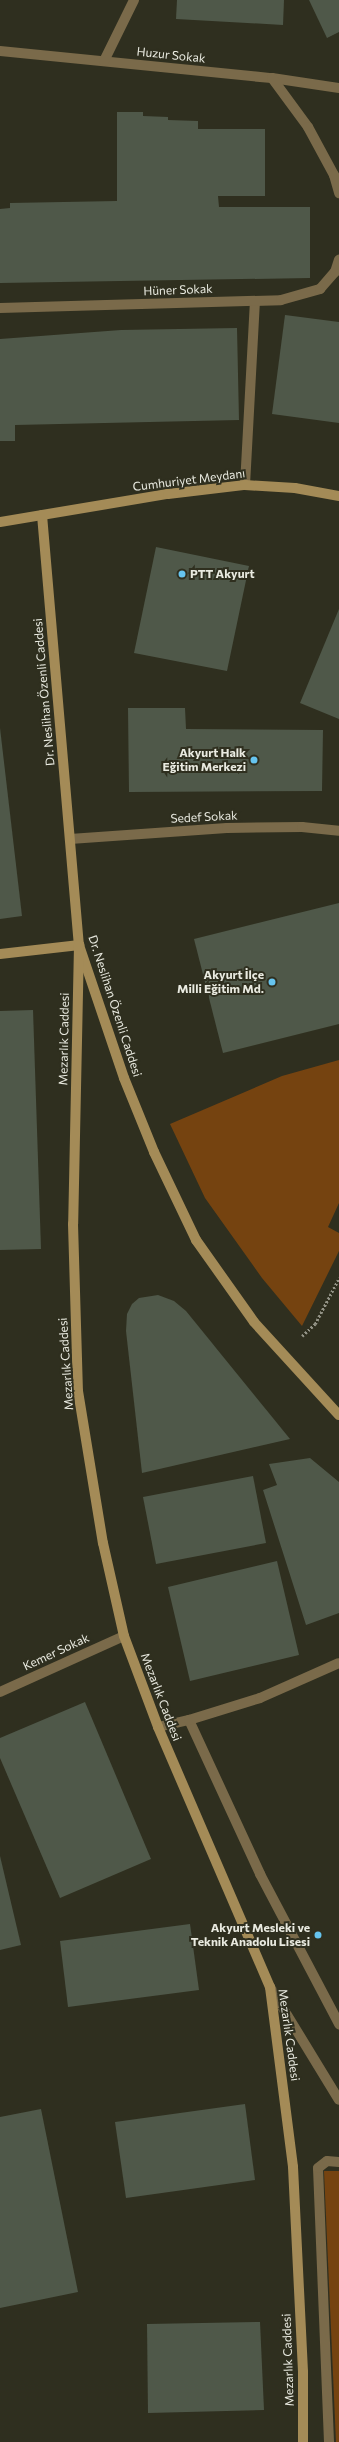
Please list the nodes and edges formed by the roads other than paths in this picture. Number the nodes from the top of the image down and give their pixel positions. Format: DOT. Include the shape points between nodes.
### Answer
graph roads {
  1 [pos="134,0"];
  2 [pos="0,51"];
  3 [pos="104,61"];
  4 [pos="272,78"];
  5 [pos="339,88"];
  6 [pos="339,193"];
  7 [pos="339,260"];
  8 [pos="255,301"];
  9 [pos="0,308"];
  10 [pos="245,485"];
  11 [pos="339,496"];
  12 [pos="42,515"];
  13 [pos="0,522"];
  14 [pos="339,831"];
  15 [pos="70,839"];
  16 [pos="79,945"];
  17 [pos="0,954"];
  18 [pos="339,1415"];
  19 [pos="124,1636"];
  20 [pos="339,1663"];
  21 [pos="0,1692"];
  22 [pos="189,1720"];
  23 [pos="158,1727"];
  24 [pos="270,1987"];
  25 [pos="339,2024"];
  26 [pos="339,2100"];
  27 [pos="339,2162"];
  28 [pos="303,2442"];
  29 [pos="329,2442"];
  1 -- 3 [label="street"];
  2 -- 3 [label="street, Huzur Sokak"];
  3 -- 4 [label="street, Huzur Sokak"];
  4 -- 5 [label="street, Huzur Sokak"];
  4 -- 6 [label="street" via="308,128 334,175"];
  7 -- 8 [label="street, Hüner Sokak" via="335,272 320,289 281,300"];
  8 -- 9 [label="street, Hüner Sokak"];
  8 -- 10 [label="street"];
  10 -- 11 [label="street, Cumhuriyet Meydanı" via="295,488"];
  10 -- 12 [label="street, Cumhuriyet Meydanı" via="168,494"];
  12 -- 13 [label="street, Cumhuriyet Meydanı"];
  12 -- 15 [label="street, Dr. Neslihan Özenli Caddesi"];
  14 -- 15 [label="street, Sedef Sokak" via="302,827 227,828"];
  15 -- 16 [label="street, Dr. Neslihan Özenli Caddesi"];
  16 -- 17 [label="street"];
  16 -- 18 [label="street, Dr. Neslihan Özenli Caddesi" via="124,1078 154,1152 196,1240 254,1322"];
  16 -- 19 [label="street, Mezarlık Caddesi" via="73,1224 78,1391 103,1543"];
  19 -- 21 [label="street, Kemer Sokak"];
  19 -- 23 [label="street, Mezarlık Caddesi"];
  20 -- 22 [label="street" via="260,1698"];
  22 -- 23 [label="street"];
  22 -- 25 [label="street" via="260,1874"];
  23 -- 24 [label="street, Mezarlık Caddesi"];
  24 -- 26 [label="street"];
  24 -- 28 [label="street, Mezarlık Caddesi" via="293,2167 303,2372"];
  27 -- 29 [label="street" via="327,2161 318,2168"];
}
